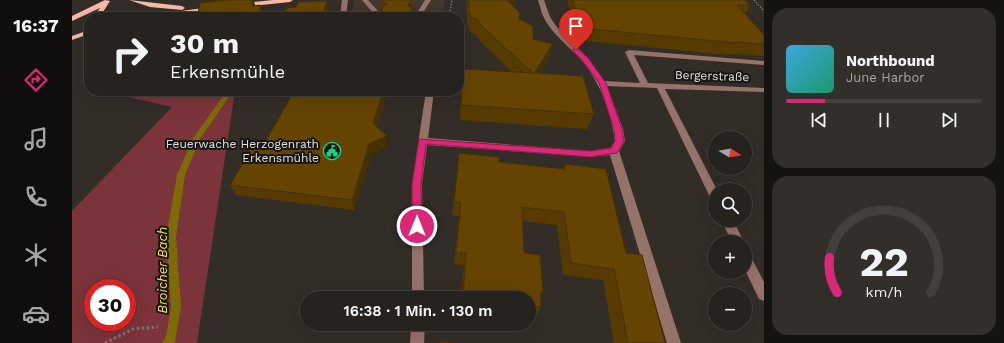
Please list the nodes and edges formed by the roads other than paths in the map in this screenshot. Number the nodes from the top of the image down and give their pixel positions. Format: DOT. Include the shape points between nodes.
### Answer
graph roads {
  1 [pos="132,0"];
  2 [pos="290,0"];
  3 [pos="345,0"];
  4 [pos="364,0"];
  5 [pos="428,0"];
  6 [pos="542,0"];
  7 [pos="107,1"];
  8 [pos="236,6"];
  9 [pos="220,8"];
  10 [pos="202,10"];
  11 [pos="86,12"];
  12 [pos="100,12"];
  13 [pos="187,12"];
  14 [pos="344,12"];
  15 [pos="376,12"];
  16 [pos="421,12"];
  17 [pos="84,13"];
  18 [pos="72,19"];
  19 [pos="84,34"];
  20 [pos="72,38"];
  21 [pos="764,63"];
  22 [pos="602,83"];
  23 [pos="645,85"];
  24 [pos="660,86"];
  25 [pos="764,90"];
  26 [pos="429,96"];
  27 [pos="422,141"];
  28 [pos="614,151"];
  29 [pos="708,183"];
  30 [pos="752,271"];
  31 [pos="418,291"];
  32 [pos="764,295"];
  33 [pos="418,331"];
  34 [pos="417,343"];
  35 [pos="674,343"];
  1 -- 10 [label="main road" via="150,5"];
  2 -- 8 [label="main road"];
  3 -- 14 [label="street"];
  4 -- 15 [label="street"];
  5 -- 16 [label="street"];
  6 -- 22 [label="street" via="547,17 554,27 585,60"];
  7 -- 11 [label="main road"];
  7 -- 12 [label="main road"];
  9 -- 10 [label="main road"];
  10 -- 13 [label="main road"];
  17 -- 18 [label="main road"];
  19 -- 20 [label="main road"];
  21 -- 23 [label="street" via="629,52"];
  22 -- 23 [label="street, Bergerstraße"];
  22 -- 28 [label="street" via="618,129 620,141"];
  23 -- 24 [label="street, Bergerstraße"];
  24 -- 25 [label="street, Bergerstraße"];
  24 -- 29 [label="street"];
  26 -- 27 [label="street"];
  27 -- 28 [label="street" via="590,154"];
  27 -- 31 [label="street" via="417,184"];
  28 -- 35 [label="street"];
  30 -- 32 [label="street"];
  33 -- 34 [label="street"];
}
